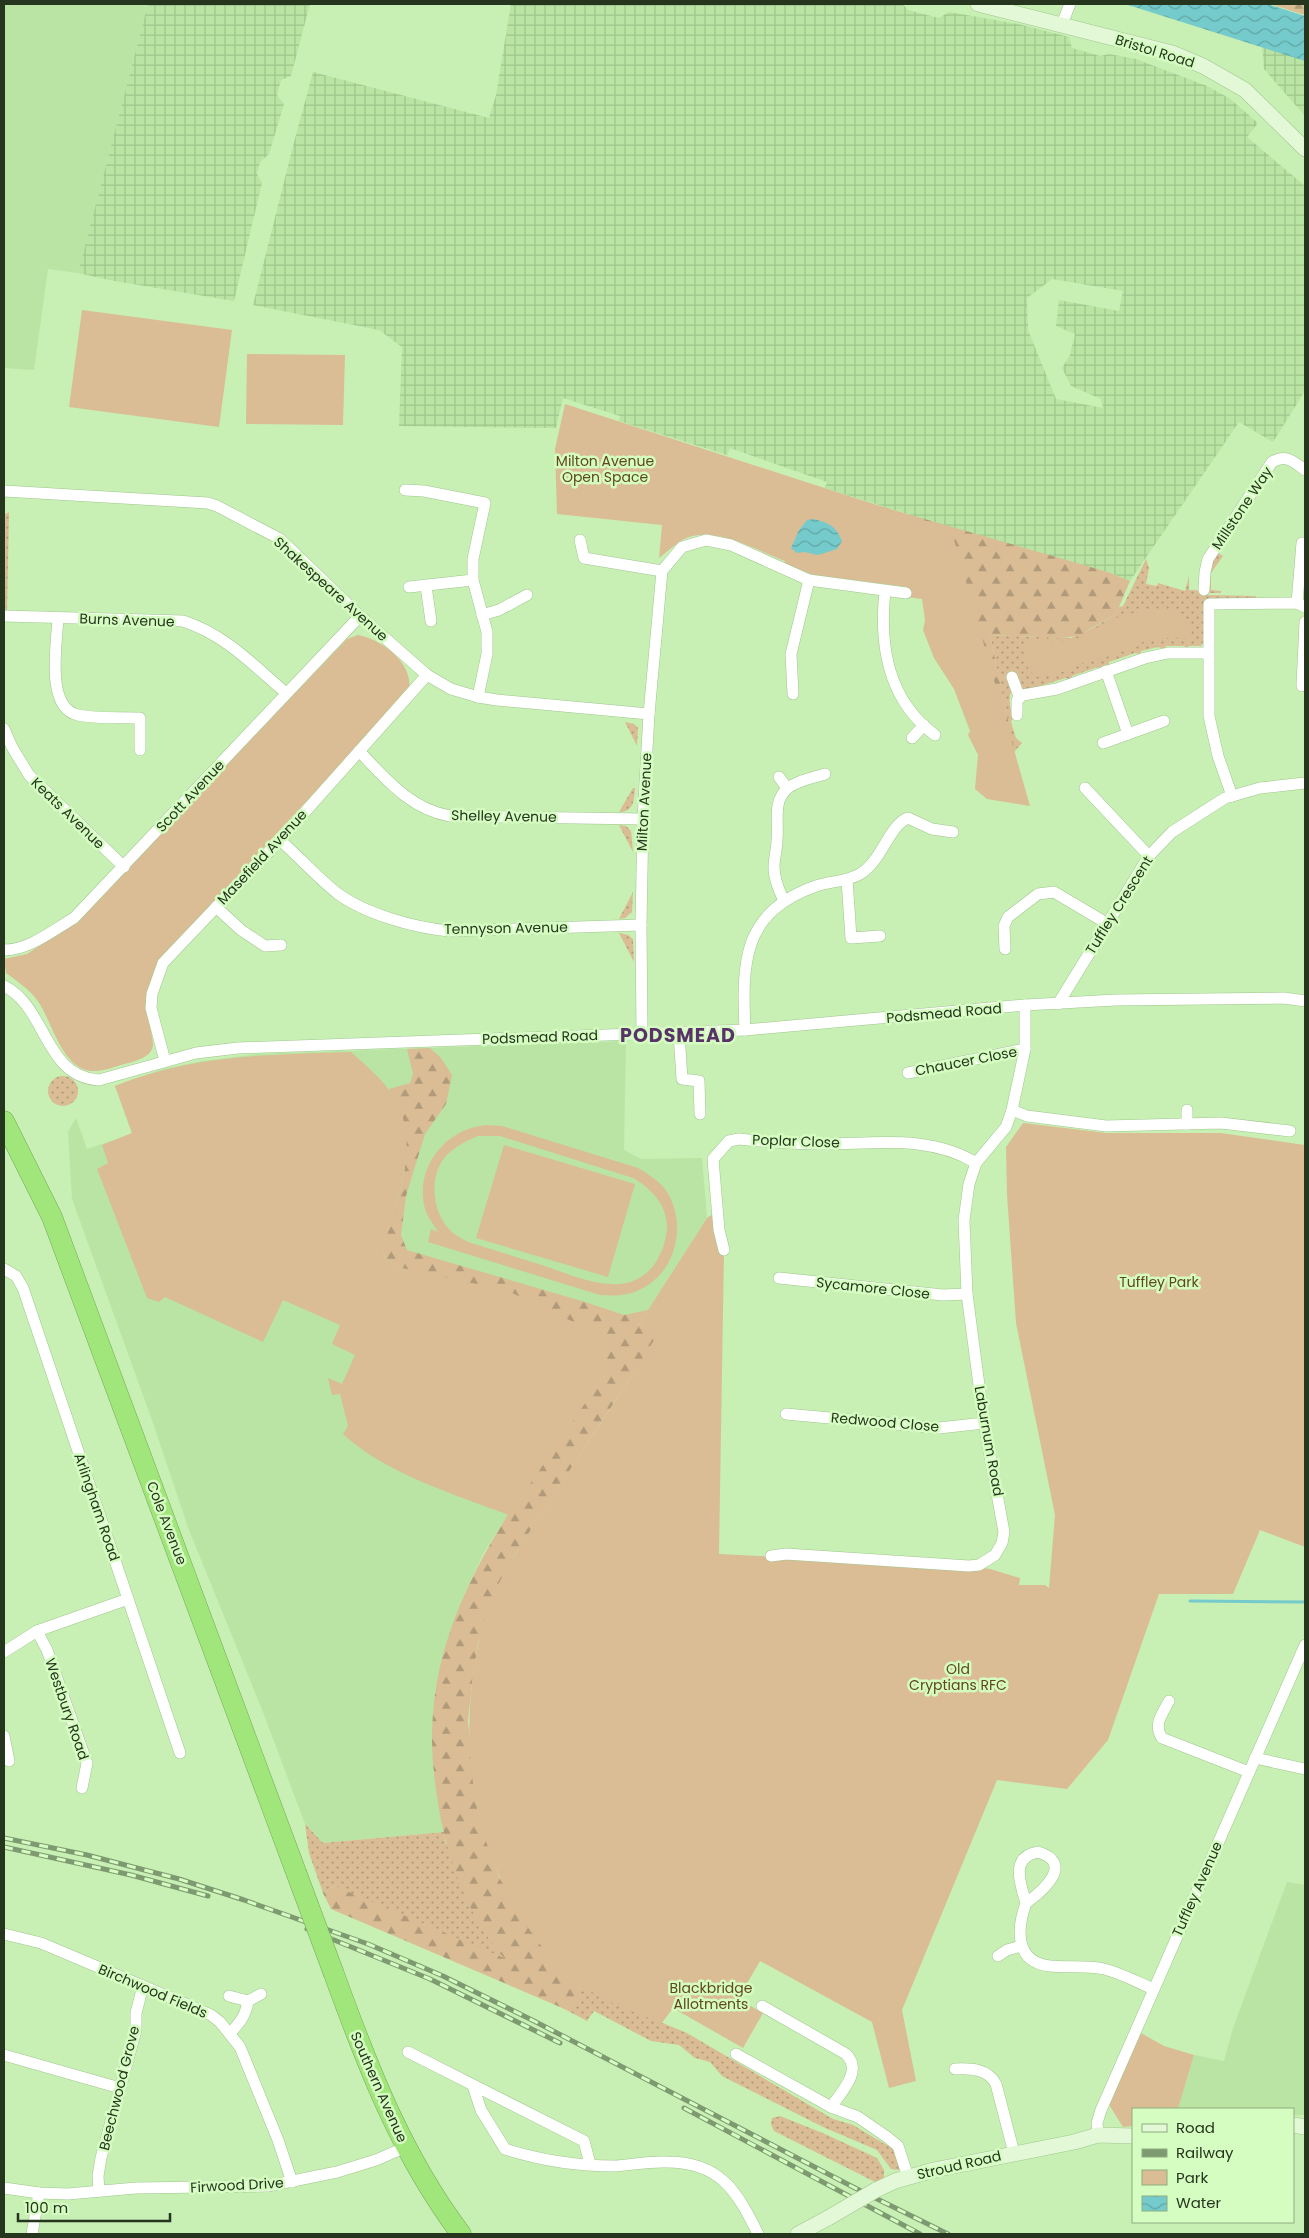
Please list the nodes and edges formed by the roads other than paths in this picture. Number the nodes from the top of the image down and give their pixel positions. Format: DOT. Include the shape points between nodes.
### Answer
graph roads {
  1 [pos="978,4"];
  2 [pos="1070,4"];
  3 [pos="1062,24"];
  4 [pos="1305,149"];
  5 [pos="1305,470"];
  6 [pos="405,490"];
  7 [pos="4,491"];
  8 [pos="1304,538"];
  9 [pos="580,540"];
  10 [pos="662,571"];
  11 [pos="473,580"];
  12 [pos="809,580"];
  13 [pos="426,586"];
  14 [pos="409,587"];
  15 [pos="1204,590"];
  16 [pos="885,591"];
  17 [pos="906,593"];
  18 [pos="527,595"];
  19 [pos="1301,605"];
  20 [pos="482,615"];
  21 [pos="4,616"];
  22 [pos="360,616"];
  23 [pos="58,618"];
  24 [pos="431,621"];
  25 [pos="1305,622"];
  26 [pos="1208,653"];
  27 [pos="1106,672"];
  28 [pos="427,675"];
  29 [pos="1012,677"];
  30 [pos="1302,686"];
  31 [pos="286,693"];
  32 [pos="793,694"];
  33 [pos="1019,696"];
  34 [pos="478,697"];
  35 [pos="649,714"];
  36 [pos="1018,714"];
  37 [pos="1164,721"];
  38 [pos="924,725"];
  39 [pos="4,729"];
  40 [pos="1128,734"];
  41 [pos="936,735"];
  42 [pos="912,738"];
  43 [pos="1103,743"];
  44 [pos="140,750"];
  45 [pos="359,751"];
  46 [pos="825,774"];
  47 [pos="779,777"];
  48 [pos="1305,783"];
  49 [pos="787,788"];
  50 [pos="1086,788"];
  51 [pos="1232,796"];
  52 [pos="643,819"];
  53 [pos="953,832"];
  54 [pos="280,840"];
  55 [pos="1149,856"];
  56 [pos="124,867"];
  57 [pos="846,880"];
  58 [pos="784,901"];
  59 [pos="216,907"];
  60 [pos="1108,924"];
  61 [pos="641,925"];
  62 [pos="880,936"];
  63 [pos="281,945"];
  64 [pos="1005,948"];
  65 [pos="4,950"];
  66 [pos="4,986"];
  67 [pos="1305,1001"];
  68 [pos="1058,1004"];
  69 [pos="1025,1005"];
  70 [pos="745,1030"];
  71 [pos="679,1033"];
  72 [pos="642,1034"];
  73 [pos="1025,1049"];
  74 [pos="165,1061"];
  75 [pos="908,1073"];
  76 [pos="1012,1110"];
  77 [pos="1187,1110"];
  78 [pos="700,1114"];
  79 [pos="4,1121"];
  80 [pos="1188,1124"];
  81 [pos="1290,1131"];
  82 [pos="976,1163"];
  83 [pos="724,1250"];
  84 [pos="4,1268"];
  85 [pos="778,1278"];
  86 [pos="967,1294"];
  87 [pos="786,1414"];
  88 [pos="984,1423"];
  89 [pos="771,1556"];
  90 [pos="128,1599"];
  91 [pos="37,1631"];
  92 [pos="1305,1646"];
  93 [pos="4,1652"];
  94 [pos="1169,1701"];
  95 [pos="4,1736"];
  96 [pos="180,1753"];
  97 [pos="1255,1758"];
  98 [pos="10,1761"];
  99 [pos="1305,1769"];
  100 [pos="1248,1772"];
  101 [pos="82,1788"];
  102 [pos="1026,1903"];
  103 [pos="317,1930"];
  104 [pos="4,1934"];
  105 [pos="1021,1946"];
  106 [pos="998,1956"];
  107 [pos="143,1986"];
  108 [pos="1153,1989"];
  109 [pos="262,1994"];
  110 [pos="229,1996"];
  111 [pos="248,2001"];
  112 [pos="762,2006"];
  113 [pos="230,2032"];
  114 [pos="408,2052"];
  115 [pos="736,2054"];
  116 [pos="4,2055"];
  117 [pos="956,2069"];
  118 [pos="473,2086"];
  119 [pos="120,2088"];
  120 [pos="832,2107"];
  121 [pos="1098,2135"];
  122 [pos="1132,2136"];
  123 [pos="406,2147"];
  124 [pos="1014,2153"];
  125 [pos="590,2164"];
  126 [pos="908,2177"];
  127 [pos="292,2182"];
  128 [pos="4,2188"];
  129 [pos="99,2191"];
  130 [pos="39,2193"];
  131 [pos="32,2234"];
  132 [pos="460,2234"];
  133 [pos="758,2234"];
  134 [pos="798,2234"];
  1 -- 3 [label="main road, Bristol Road"];
  2 -- 3 [label="street"];
  3 -- 4 [label="main road, Bristol Road" via="1172,53 1225,77 1246,90"];
  5 -- 15 [label="street, Millstone Way" via="1289,458 1272,462 1208,559"];
  6 -- 11 [label="street" via="485,503 475,542"];
  7 -- 22 [label="street, Shakespeare Avenue" via="208,503 280,539"];
  8 -- 19 [label="street"];
  9 -- 10 [label="street" via="584,558"];
  10 -- 12 [label="street" via="682,547 706,540 731,546"];
  10 -- 35 [label="street, Milton Avenue"];
  11 -- 13 [label="street"];
  11 -- 20 [label="street"];
  12 -- 16 [label="street"];
  12 -- 32 [label="street" via="790,654"];
  13 -- 14 [label="street"];
  13 -- 24 [label="street"];
  16 -- 17 [label="street"];
  16 -- 38 [label="street" via="883,641 889,662 902,700"];
  18 -- 20 [label="street"];
  19 -- 26 [label="street" via="1209,604"];
  20 -- 34 [label="street" via="487,632 487,654"];
  21 -- 23 [label="street, Burns Avenue"];
  22 -- 28 [label="street, Shakespeare Avenue"];
  22 -- 31 [label="street, Scott Avenue"];
  23 -- 31 [label="street, Burns Avenue" via="167,620 200,627 228,643"];
  23 -- 44 [label="street" via="56,690 63,707 77,715 140,718"];
  25 -- 30 [label="street"];
  26 -- 27 [label="street" via="1157,654"];
  26 -- 51 [label="street" via="1209,716"];
  27 -- 33 [label="street" via="1057,689"];
  27 -- 40 [label="street"];
  28 -- 34 [label="street, Shakespeare Avenue" via="451,689"];
  28 -- 45 [label="street, Masefield Avenue"];
  29 -- 33 [label="street"];
  31 -- 56 [label="street, Scott Avenue"];
  33 -- 36 [label="street"];
  34 -- 35 [label="street, Shakespeare Avenue"];
  35 -- 52 [label="street, Milton Avenue"];
  37 -- 40 [label="street"];
  38 -- 41 [label="street"];
  38 -- 42 [label="street"];
  39 -- 56 [label="street, Keats Avenue" via="29,776"];
  40 -- 43 [label="street"];
  45 -- 52 [label="street, Shelley Avenue" via="398,791 436,814"];
  45 -- 54 [label="street, Masefield Avenue"];
  46 -- 49 [label="street"];
  47 -- 49 [label="street"];
  48 -- 51 [label="street, Tuffley Crescent" via="1260,788"];
  49 -- 58 [label="street" via="776,809 778,838 774,866"];
  50 -- 55 [label="street"];
  51 -- 55 [label="street, Tuffley Crescent" via="1172,832"];
  52 -- 61 [label="street, Milton Avenue"];
  53 -- 57 [label="street" via="932,829 908,818 900,820 876,860 861,874"];
  54 -- 59 [label="street, Masefield Avenue"];
  54 -- 61 [label="street, Tennyson Avenue" via="338,894 373,912 421,928 450,931"];
  55 -- 60 [label="street, Tuffley Crescent"];
  56 -- 65 [label="street, Scott Avenue" via="74,918 26,946"];
  57 -- 58 [label="street" via="818,885"];
  57 -- 62 [label="street" via="852,938"];
  58 -- 70 [label="street" via="755,931 747,955 744,972"];
  59 -- 63 [label="street" via="265,946"];
  59 -- 74 [label="street, Masefield Avenue" via="163,963 152,994 151,1008"];
  60 -- 64 [label="street" via="1054,892 1045,892 1008,917 1004,926"];
  60 -- 68 [label="street, Tuffley Crescent"];
  61 -- 72 [label="street, Milton Avenue"];
  66 -- 74 [label="street, Podsmead Road" via="26,1003 61,1062 87,1080 114,1077"];
  67 -- 68 [label="street, Podsmead Road" via="1284,998 1116,1000"];
  68 -- 69 [label="street, Podsmead Road"];
  69 -- 70 [label="street, Podsmead Road"];
  69 -- 73 [label="street, Laburnum Road"];
  70 -- 71 [label="street, Podsmead Road"];
  71 -- 72 [label="street, Podsmead Road"];
  71 -- 78 [label="street" via="682,1079 699,1081"];
  72 -- 74 [label="street, Podsmead Road" via="271,1046 213,1050"];
  73 -- 75 [label="street, Chaucer Close"];
  73 -- 76 [label="street, Laburnum Road"];
  76 -- 80 [label="street" via="1027,1116 1106,1126"];
  76 -- 82 [label="street, Laburnum Road" via="1006,1128"];
  77 -- 80 [label="street"];
  79 -- 103 [label="highway, Cole Avenue, bridge" via="52,1217"];
  80 -- 81 [label="street"];
  82 -- 83 [label="street, Poplar Close" via="967,1157 911,1142 815,1144 729,1141 713,1159 719,1230"];
  82 -- 86 [label="street, Laburnum Road" via="969,1184 964,1220"];
  84 -- 90 [label="street, Arlingham Road" via="16,1276 23,1288"];
  85 -- 86 [label="street, Sycamore Close"];
  86 -- 88 [label="street, Laburnum Road"];
  87 -- 88 [label="street, Redwood Close" via="939,1428"];
  88 -- 89 [label="street, Laburnum Road" via="1004,1532 1002,1544 989,1560 979,1566 969,1566 786,1554"];
  90 -- 91 [label="street"];
  90 -- 96 [label="street, Arlingham Road"];
  91 -- 93 [label="street"];
  91 -- 101 [label="street, Westbury Road" via="47,1650 87,1763"];
  92 -- 97 [label="street, Tuffley Avenue"];
  94 -- 100 [label="street" via="1157,1724 1162,1738"];
  95 -- 98 [label="street"];
  97 -- 99 [label="street"];
  97 -- 100 [label="street, Tuffley Avenue"];
  100 -- 108 [label="street, Tuffley Avenue"];
  102 -- 105 [label="street" via="1020,1919"];
  103 -- 123 [label="highway, Southern Avenue, bridge" via="366,2061"];
  104 -- 107 [label="street, Birchwood Fields" via="41,1943"];
  105 -- 106 [label="street"];
  105 -- 108 [label="street" via="1027,1955 1048,1966 1102,1968"];
  107 -- 113 [label="street, Birchwood Fields" via="211,2015"];
  107 -- 119 [label="street, Beechwood Grove" via="136,2011 136,2030"];
  108 -- 121 [label="street, Tuffley Avenue" via="1101,2110 1097,2122"];
  109 -- 111 [label="street"];
  110 -- 111 [label="street"];
  111 -- 113 [label="street" via="240,2023"];
  112 -- 120 [label="street" via="851,2059 852,2075"];
  113 -- 127 [label="street, Birchwood Fields" via="246,2060"];
  114 -- 118 [label="street"];
  115 -- 120 [label="street"];
  116 -- 119 [label="street"];
  117 -- 124 [label="street" via="970,2068 992,2077"];
  118 -- 125 [label="street" via="584,2141"];
  118 -- 125 [label="street" via="481,2110 505,2150 562,2163"];
  119 -- 129 [label="street, Beechwood Grove" via="101,2158"];
  120 -- 126 [label="street" via="858,2117 898,2146"];
  121 -- 122 [label="main road, Stroud Road"];
  121 -- 124 [label="main road, Stroud Road"];
  123 -- 127 [label="street, Firwood Drive" via="355,2167"];
  123 -- 132 [label="highway, Southern Avenue"];
  124 -- 126 [label="main road, Stroud Road"];
  125 -- 133 [label="street" via="694,2164 717,2174 732,2190 742,2202"];
  126 -- 134 [label="main road, Stroud Road, bridge" via="876,2190"];
  127 -- 129 [label="street, Firwood Drive" via="232,2188"];
  128 -- 130 [label="street, Firwood Drive"];
  129 -- 130 [label="street, Firwood Drive"];
  130 -- 131 [label="street"];
}
